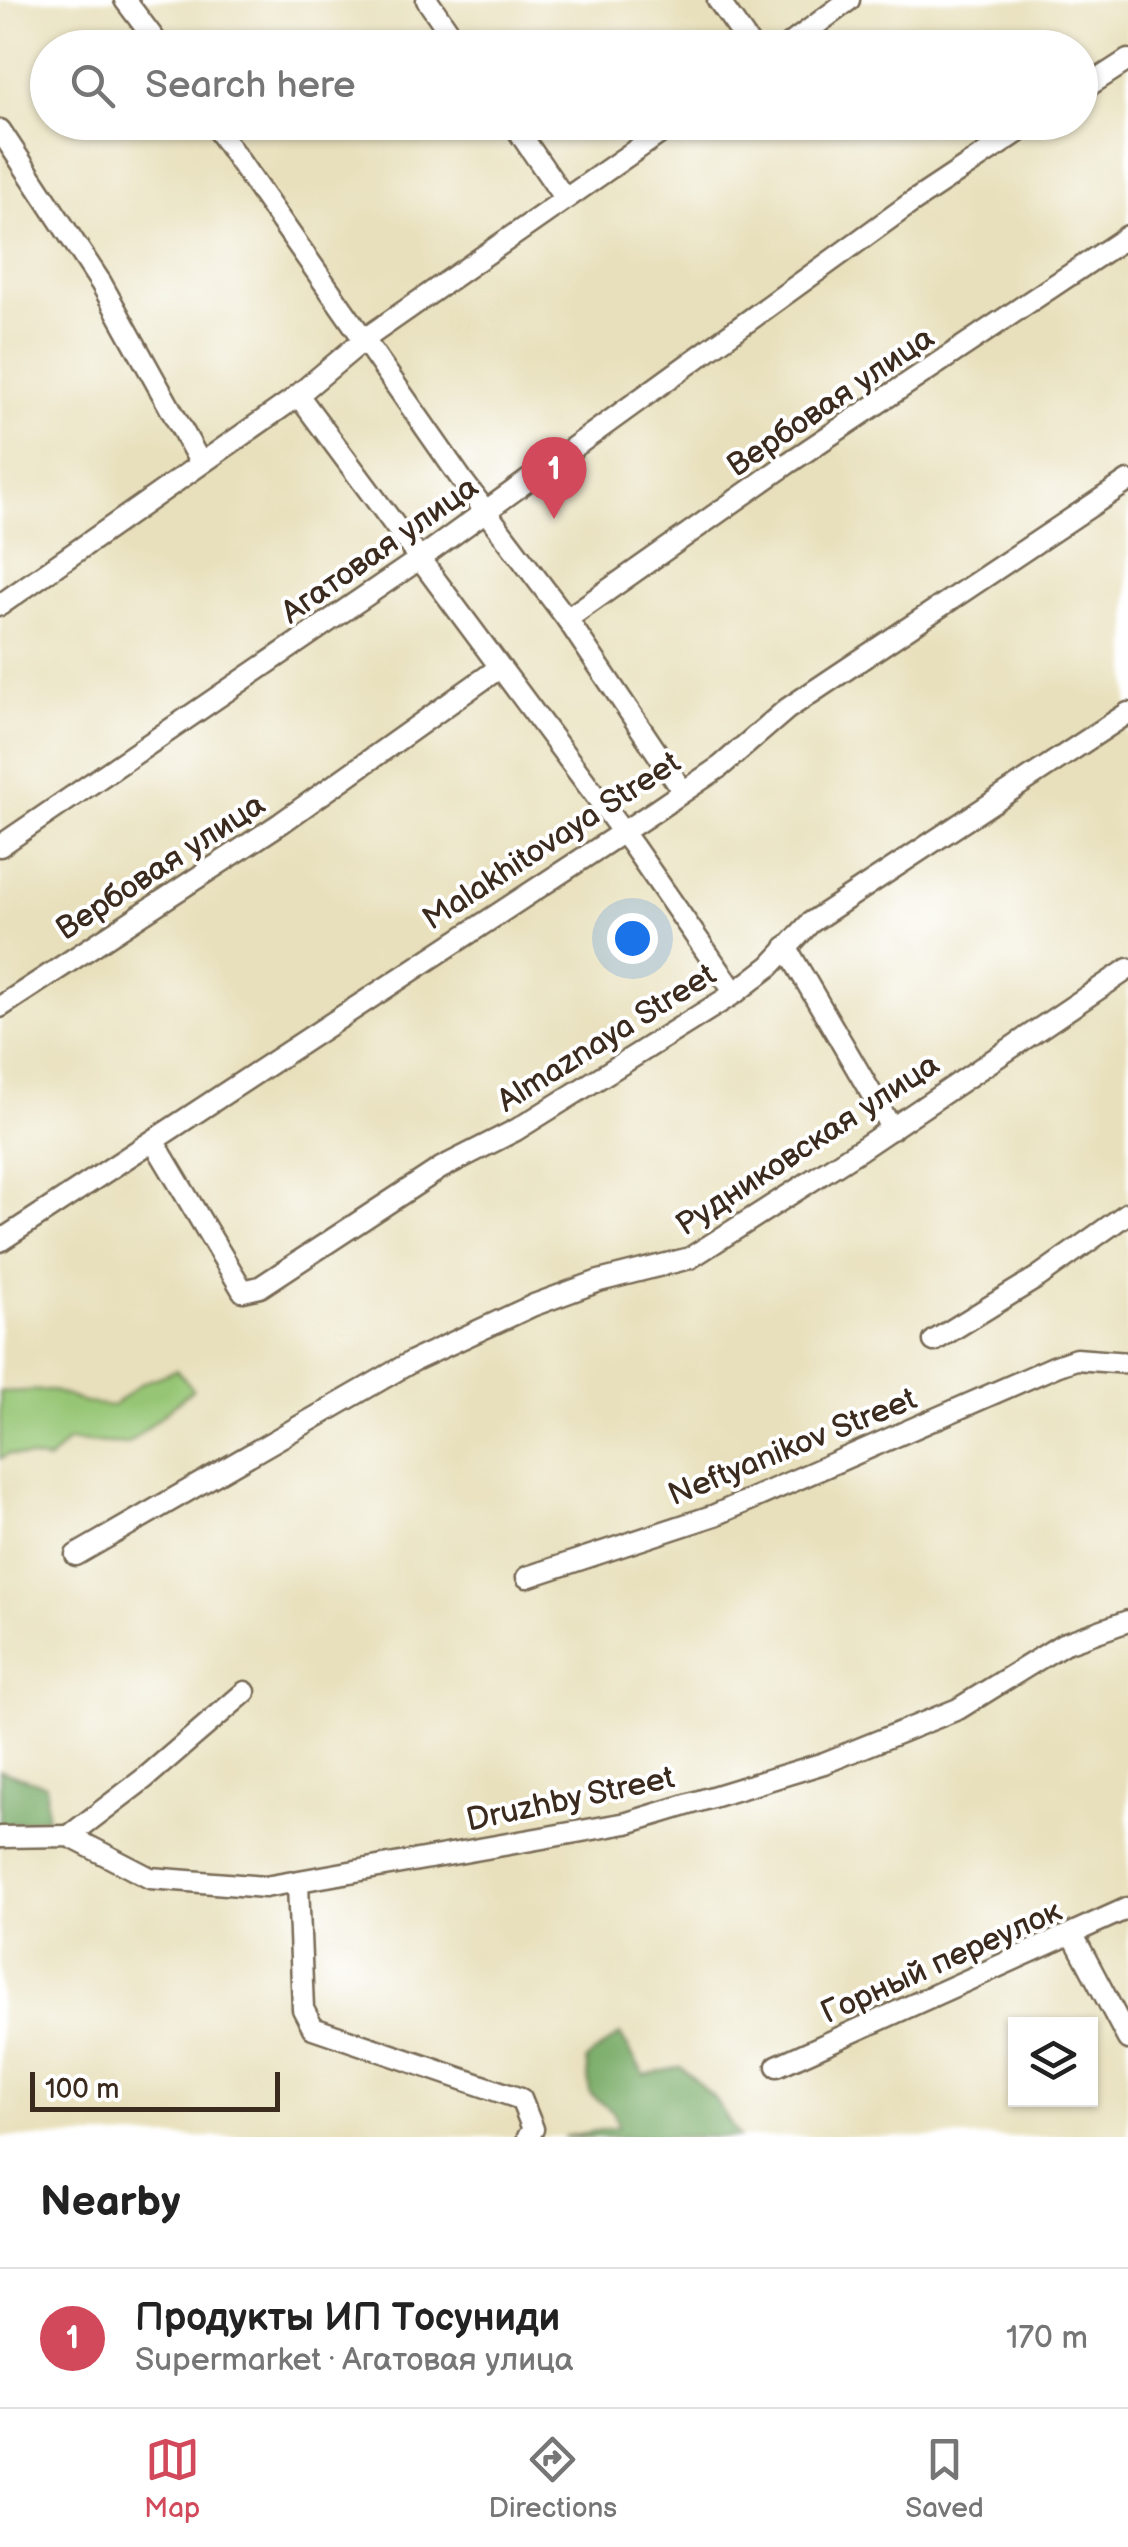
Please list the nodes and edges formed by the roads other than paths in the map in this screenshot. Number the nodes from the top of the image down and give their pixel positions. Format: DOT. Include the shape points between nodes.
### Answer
graph roads {
  1 [pos="124,0"];
  2 [pos="427,0"];
  3 [pos="718,0"];
  4 [pos="849,0"];
  5 [pos="148,30"];
  6 [pos="448,30"];
  7 [pos="739,30"];
  8 [pos="809,30"];
  9 [pos="1128,60"];
  10 [pos="1098,79"];
  11 [pos="0,130"];
  12 [pos="225,140"];
  13 [pos="525,140"];
  14 [pos="650,140"];
  15 [pos="1006,140"];
  16 [pos="565,198"];
  17 [pos="1128,236"];
  18 [pos="366,338"];
  19 [pos="298,394"];
  20 [pos="200,462"];
  21 [pos="1128,481"];
  22 [pos="487,511"];
  23 [pos="421,558"];
  24 [pos="0,606"];
  25 [pos="567,619"];
  26 [pos="498,668"];
  27 [pos="1128,712"];
  28 [pos="682,790"];
  29 [pos="622,831"];
  30 [pos="0,846"];
  31 [pos="786,947"];
  32 [pos="1128,968"];
  33 [pos="734,993"];
  34 [pos="0,1007"];
  35 [pos="892,1129"];
  36 [pos="154,1142"];
  37 [pos="1128,1212"];
  38 [pos="0,1241"];
  39 [pos="934,1341"];
  40 [pos="1128,1363"];
  41 [pos="76,1555"];
  42 [pos="527,1578"];
  43 [pos="1128,1621"];
  44 [pos="244,1692"];
  45 [pos="0,1836"];
  46 [pos="68,1836"];
  47 [pos="298,1884"];
  48 [pos="1128,1908"];
  49 [pos="1073,1935"];
  50 [pos="1128,2039"];
  51 [pos="777,2066"];
  52 [pos="530,2133"];
  1 -- 5 [label="street"];
  2 -- 6 [label="street"];
  3 -- 7 [label="street"];
  4 -- 8 [label="street"];
  9 -- 10 [label="street"];
  11 -- 20 [label="street" via="101,283"];
  12 -- 18 [label="street"];
  13 -- 16 [label="street"];
  14 -- 16 [label="street"];
  15 -- 22 [label="street, Агатовая улица"];
  16 -- 18 [label="street"];
  17 -- 25 [label="street, Вербовая улица"];
  18 -- 19 [label="street"];
  18 -- 22 [label="street"];
  19 -- 20 [label="street"];
  19 -- 23 [label="street"];
  20 -- 24 [label="street"];
  21 -- 28 [label="street, Malakhitovaya Street" via="787,709"];
  22 -- 23 [label="street, Агатовая улица"];
  22 -- 25 [label="street"];
  23 -- 26 [label="street"];
  23 -- 30 [label="street, Агатовая улица"];
  25 -- 28 [label="street"];
  26 -- 29 [label="street"];
  26 -- 34 [label="street, Вербовая улица" via="281,823"];
  27 -- 31 [label="street, Almaznaya Street" via="810,923"];
  28 -- 29 [label="street, Malakhitovaya Street"];
  29 -- 33 [label="street"];
  29 -- 36 [label="street, Malakhitovaya Street"];
  31 -- 33 [label="street, Almaznaya Street"];
  31 -- 35 [label="street"];
  32 -- 35 [label="street, Рудниковская улица"];
  33 -- 36 [label="street, Almaznaya Street" via="516,1130 441,1168 260,1286 242,1291"];
  35 -- 41 [label="street, Рудниковская улица" via="690,1258 599,1281 413,1360"];
  36 -- 38 [label="street, Malakhitovaya Street"];
  37 -- 39 [label="street, Neftyanikov Street"];
  40 -- 42 [label="street, Neftyanikov Street" via="1076,1359 715,1514"];
  43 -- 47 [label="street, Druzhby Street" via="1063,1644 958,1709 824,1763 627,1823"];
  44 -- 46 [label="street"];
  45 -- 46 [label="street, Druzhby Street"];
  46 -- 47 [label="street, Druzhby Street" via="150,1878"];
  47 -- 52 [label="street" via="303,2008 313,2028 521,2099"];
  48 -- 49 [label="street, Горный переулок"];
  49 -- 50 [label="street"];
  49 -- 51 [label="street, Горный переулок"];
}
